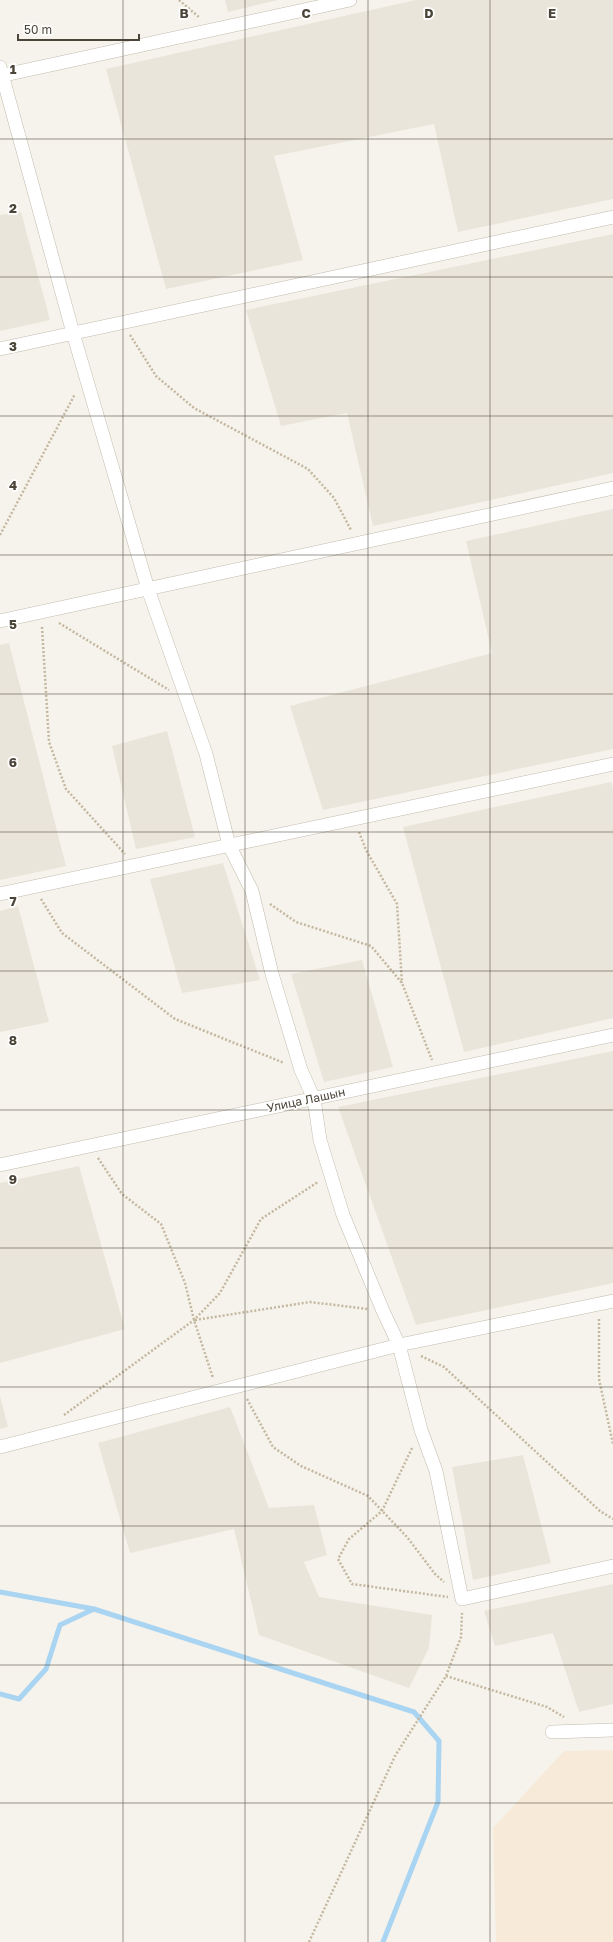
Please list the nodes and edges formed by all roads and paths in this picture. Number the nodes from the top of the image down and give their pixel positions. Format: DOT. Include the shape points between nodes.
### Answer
graph roads {
  1 [pos="179,0"];
  2 [pos="350,0"];
  3 [pos="214,30"];
  4 [pos="1,73"];
  5 [pos="613,217"];
  6 [pos="122,322"];
  7 [pos="73,333"];
  8 [pos="0,349"];
  9 [pos="87,374"];
  10 [pos="613,488"];
  11 [pos="0,535"];
  12 [pos="358,544"];
  13 [pos="148,589"];
  14 [pos="41,612"];
  15 [pos="0,621"];
  16 [pos="187,701"];
  17 [pos="613,764"];
  18 [pos="354,819"];
  19 [pos="229,845"];
  20 [pos="135,866"];
  21 [pos="33,887"];
  22 [pos="252,891"];
  23 [pos="0,894"];
  24 [pos="402,983"];
  25 [pos="613,1035"];
  26 [pos="301,1070"];
  27 [pos="437,1072"];
  28 [pos="314,1098"];
  29 [pos="90,1146"];
  30 [pos="0,1165"];
  31 [pos="330,1174"];
  32 [pos="613,1301"];
  33 [pos="599,1304"];
  34 [pos="383,1311"];
  35 [pos="194,1320"];
  36 [pos="399,1345"];
  37 [pos="241,1387"];
  38 [pos="218,1393"];
  39 [pos="62,1417"];
  40 [pos="421,1430"];
  41 [pos="613,1444"];
  42 [pos="0,1447"];
  43 [pos="382,1511"];
  44 [pos="613,1519"];
  45 [pos="613,1566"];
  46 [pos="462,1599"];
  47 [pos="446,1676"];
  48 [pos="567,1719"];
  49 [pos="613,1730"];
  50 [pos="552,1732"];
  51 [pos="309,1942"];
  1 -- 3 [label="path"];
  2 -- 3 [label="street"];
  3 -- 4 [label="street"];
  4 -- 7 [label="street"];
  5 -- 6 [label="street"];
  6 -- 7 [label="street"];
  6 -- 12 [label="path" via="156,376 194,408 308,468 334,498"];
  7 -- 8 [label="street"];
  7 -- 9 [label="street"];
  9 -- 11 [label="path"];
  9 -- 13 [label="street"];
  10 -- 12 [label="street"];
  12 -- 13 [label="street"];
  13 -- 14 [label="street"];
  13 -- 16 [label="street"];
  14 -- 15 [label="street"];
  14 -- 16 [label="path"];
  14 -- 20 [label="path" via="49,742 66,789"];
  16 -- 19 [label="street" via="206,754"];
  17 -- 18 [label="street"];
  18 -- 19 [label="street"];
  18 -- 24 [label="path" via="366,850 397,904"];
  19 -- 20 [label="street"];
  19 -- 22 [label="street"];
  20 -- 21 [label="street"];
  21 -- 23 [label="street"];
  21 -- 26 [label="path" via="62,933 175,1020"];
  22 -- 24 [label="path" via="296,922 371,946"];
  22 -- 26 [label="street" via="272,974"];
  24 -- 27 [label="path"];
  25 -- 27 [label="street, Улица Лашын"];
  26 -- 28 [label="street"];
  27 -- 28 [label="street, Улица Лашын"];
  28 -- 29 [label="street, Улица Лашын"];
  28 -- 31 [label="street" via="320,1140"];
  29 -- 30 [label="street, Улица Лашын"];
  29 -- 35 [label="path" via="122,1194 161,1224 185,1283"];
  31 -- 34 [label="street" via="342,1215"];
  31 -- 35 [label="path" via="261,1220 220,1294"];
  32 -- 33 [label="street"];
  33 -- 36 [label="street"];
  33 -- 41 [label="path" via="599,1379"];
  34 -- 35 [label="path" via="310,1302"];
  34 -- 36 [label="street"];
  35 -- 38 [label="path"];
  35 -- 39 [label="path"];
  36 -- 37 [label="street"];
  36 -- 40 [label="street"];
  36 -- 44 [label="path" via="444,1367 600,1511"];
  37 -- 38 [label="street"];
  37 -- 43 [label="path" via="273,1448 301,1466 368,1496"];
  38 -- 42 [label="street"];
  40 -- 43 [label="path"];
  40 -- 46 [label="street" via="436,1472"];
  43 -- 46 [label="path" via="435,1574"];
  43 -- 46 [label="path" via="349,1539 338,1559 352,1584"];
  45 -- 46 [label="street"];
  46 -- 47 [label="path" via="461,1637"];
  47 -- 48 [label="path" via="547,1707"];
  47 -- 51 [label="path" via="395,1756"];
  49 -- 50 [label="street"];
}
